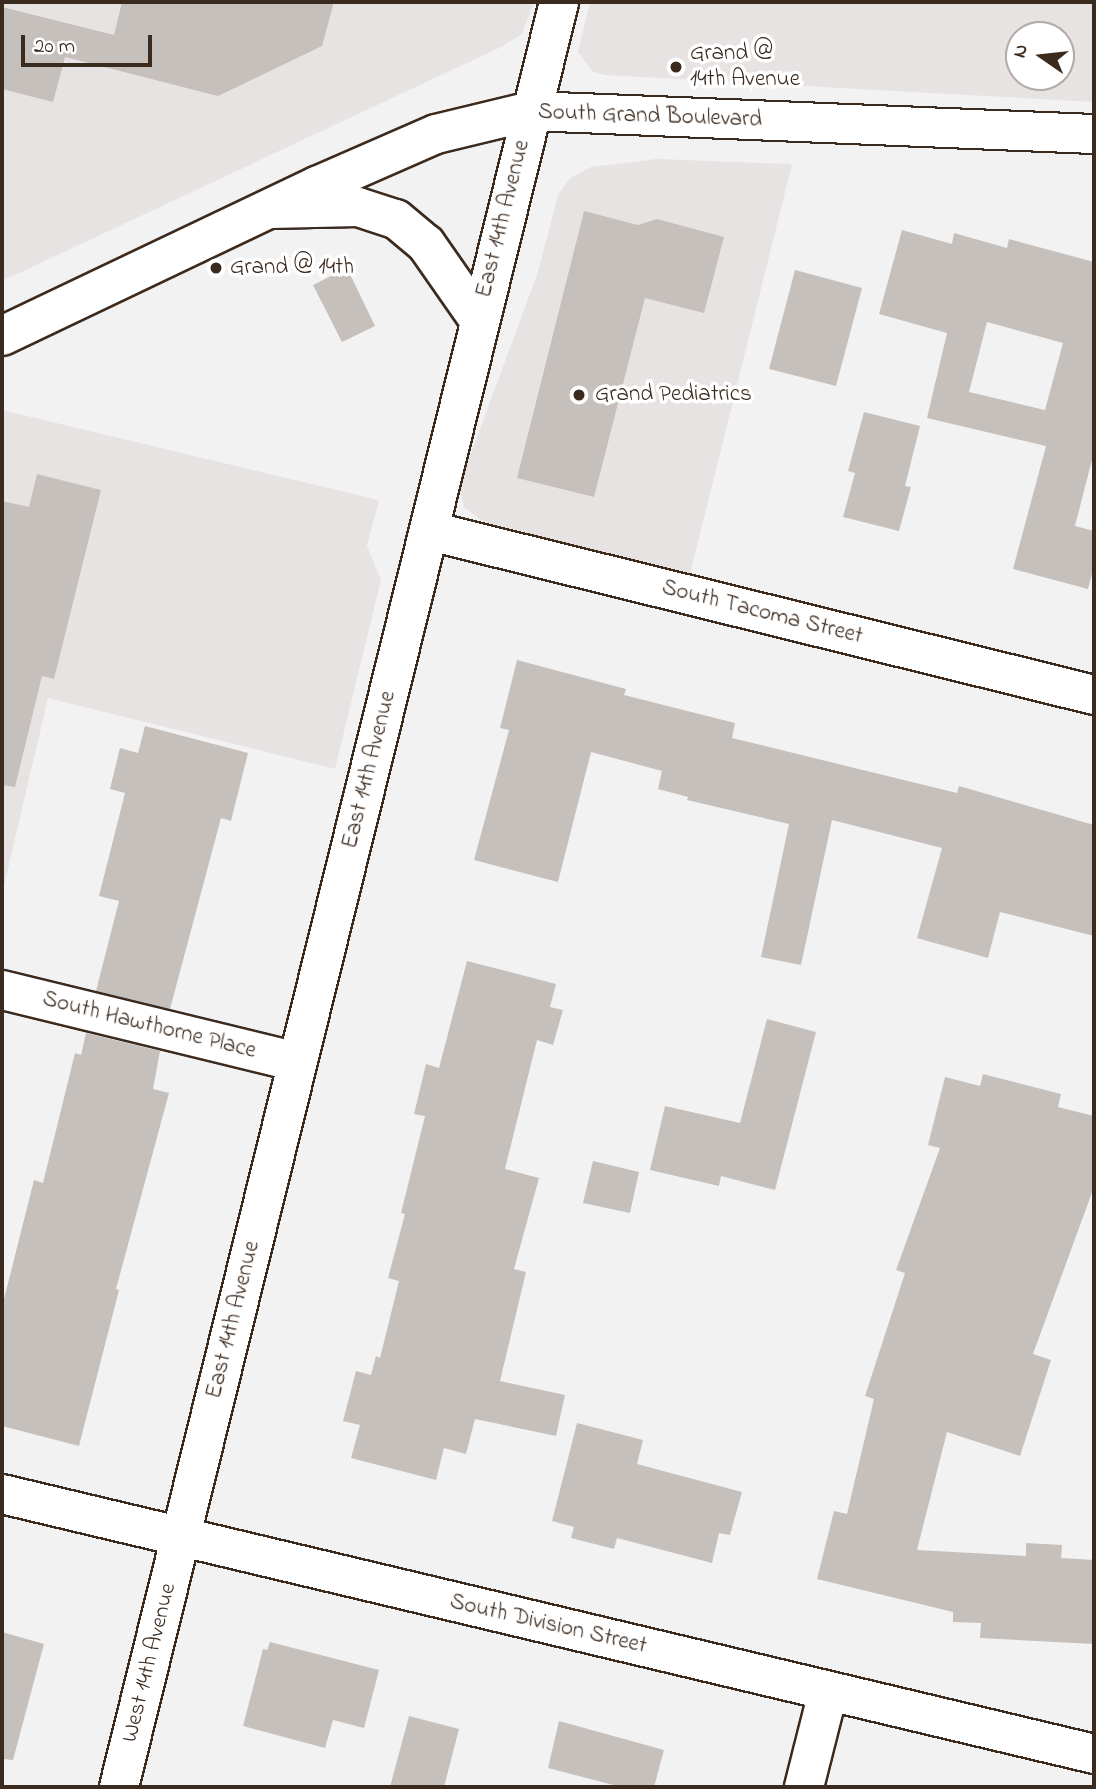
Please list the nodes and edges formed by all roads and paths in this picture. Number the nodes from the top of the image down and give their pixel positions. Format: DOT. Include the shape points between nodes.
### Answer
graph roads {
  1 [pos="559,2"];
  2 [pos="531,111"];
  3 [pos="1094,134"];
  4 [pos="271,209"];
  5 [pos="479,320"];
  6 [pos="2,336"];
  7 [pos="429,531"];
  8 [pos="1094,695"];
  9 [pos="2,990"];
  10 [pos="297,1062"];
  11 [pos="2,1494"];
  12 [pos="181,1538"];
  13 [pos="828,1692"];
  14 [pos="1094,1754"];
  15 [pos="119,1787"];
  16 [pos="804,1787"];
  1 -- 2 [label="street, East 14th Avenue"];
  2 -- 3 [label="street, South Grand Boulevard"];
  2 -- 4 [label="street, South Grand Boulevard" via="436,134"];
  2 -- 5 [label="street, East 14th Avenue"];
  4 -- 5 [label="street" via="358,207 396,219 426,244"];
  4 -- 6 [label="street, South Grand Boulevard"];
  5 -- 7 [label="street, East 14th Avenue"];
  7 -- 8 [label="street, South Tacoma Street"];
  7 -- 10 [label="street, East 14th Avenue"];
  9 -- 10 [label="street, South Hawthorne Place"];
  10 -- 12 [label="street, East 14th Avenue"];
  11 -- 12 [label="street, South Division Street"];
  12 -- 13 [label="street, South Division Street"];
  12 -- 15 [label="street, West 14th Avenue"];
  13 -- 14 [label="street, South Division Street"];
  13 -- 16 [label="street"];
}
